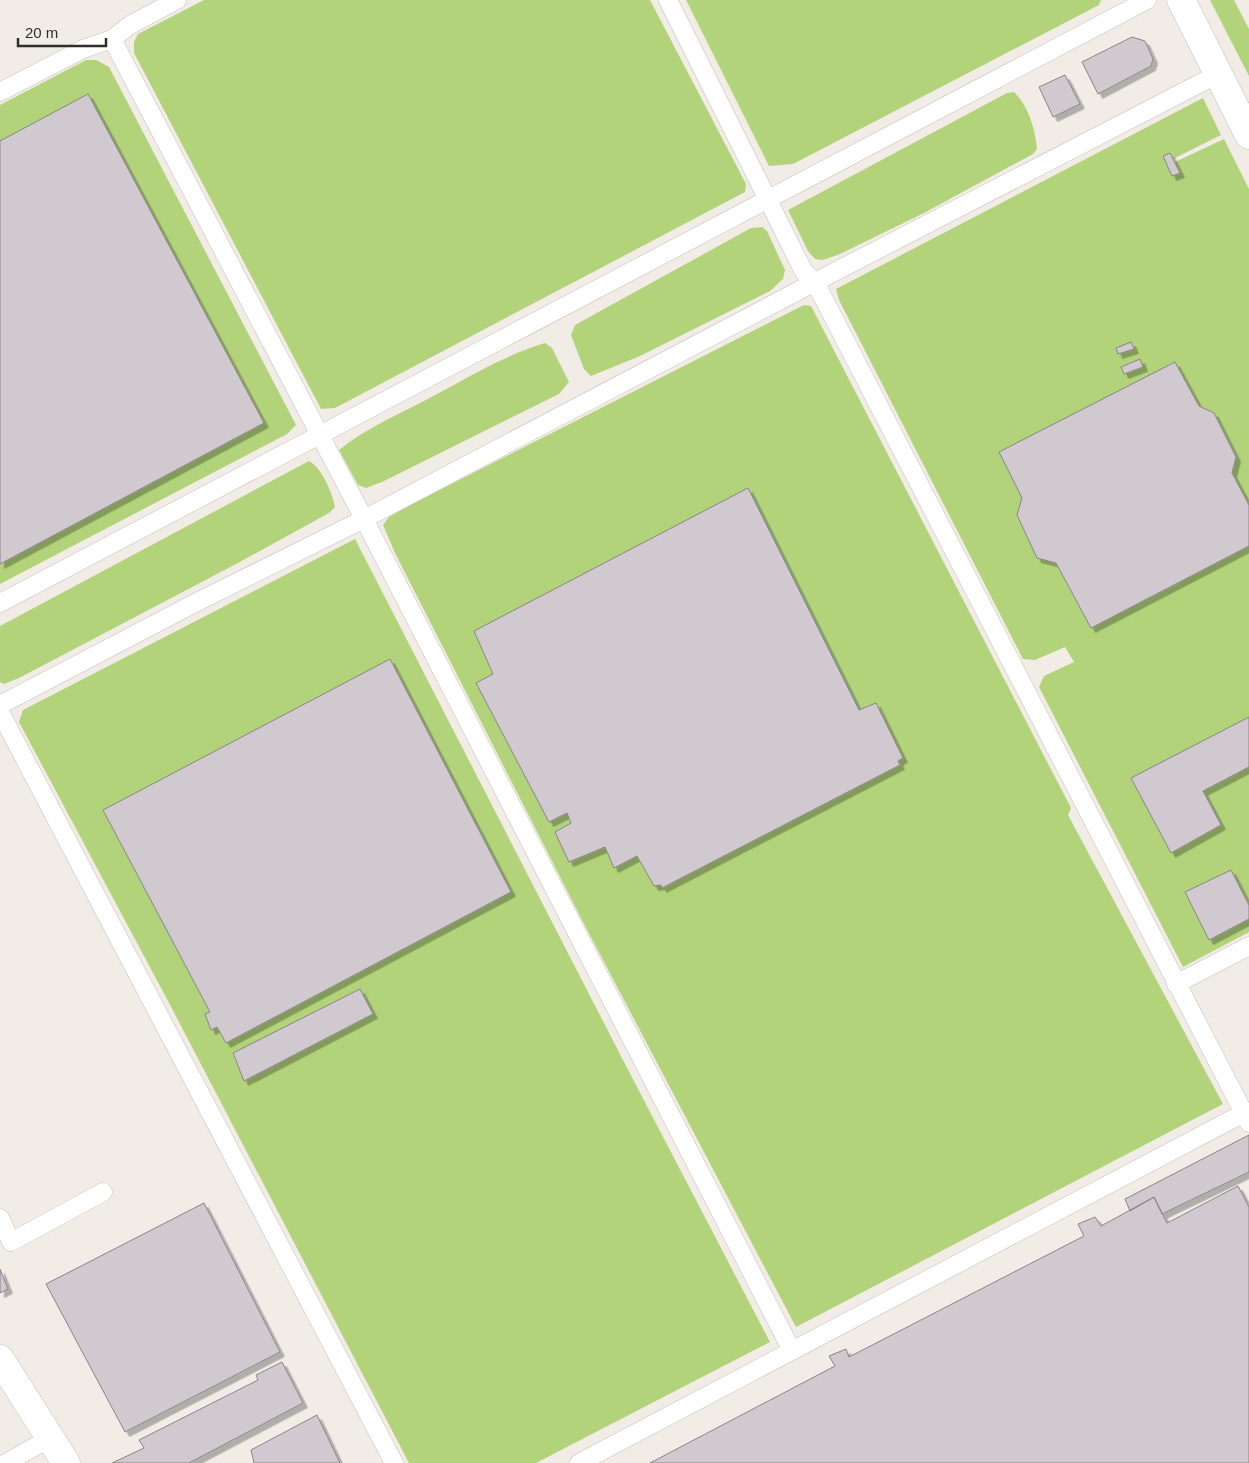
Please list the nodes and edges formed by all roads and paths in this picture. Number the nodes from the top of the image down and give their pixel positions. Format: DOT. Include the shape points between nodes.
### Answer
graph roads {
  1 [pos="177,0"];
  2 [pos="668,0"];
  3 [pos="1147,0"];
  4 [pos="1182,0"];
  5 [pos="112,39"];
  6 [pos="1218,74"];
  7 [pos="0,92"];
  8 [pos="1249,134"];
  9 [pos="769,200"];
  10 [pos="815,282"];
  11 [pos="319,437"];
  12 [pos="364,519"];
  13 [pos="0,603"];
  14 [pos="0,705"];
  15 [pos="0,712"];
  16 [pos="1249,946"];
  17 [pos="1176,984"];
  18 [pos="1246,1118"];
  19 [pos="103,1192"];
  20 [pos="0,1218"];
  21 [pos="792,1351"];
  22 [pos="0,1359"];
  23 [pos="50,1438"];
  24 [pos="6,1463"];
  25 [pos="66,1463"];
  26 [pos="394,1463"];
  27 [pos="579,1463"];
  1 -- 5 [label="lane" via="130,25"];
  2 -- 9 [label="lane"];
  3 -- 9 [label="lane"];
  4 -- 6 [label="street"];
  5 -- 7 [label="lane" via="83,49"];
  5 -- 11 [label="lane"];
  6 -- 8 [label="street"];
  6 -- 10 [label="lane"];
  9 -- 10 [label="lane" via="804,272"];
  9 -- 11 [label="lane"];
  10 -- 12 [label="lane"];
  10 -- 17 [label="lane"];
  11 -- 12 [label="lane"];
  11 -- 13 [label="lane"];
  12 -- 14 [label="lane"];
  12 -- 21 [label="lane"];
  15 -- 26 [label="lane"];
  16 -- 17 [label="lane"];
  17 -- 18 [label="lane"];
  18 -- 21 [label="lane"];
  19 -- 20 [label="lane" via="11,1242"];
  21 -- 27 [label="lane"];
  22 -- 23 [label="street"];
  23 -- 24 [label="lane"];
  23 -- 25 [label="street"];
}
